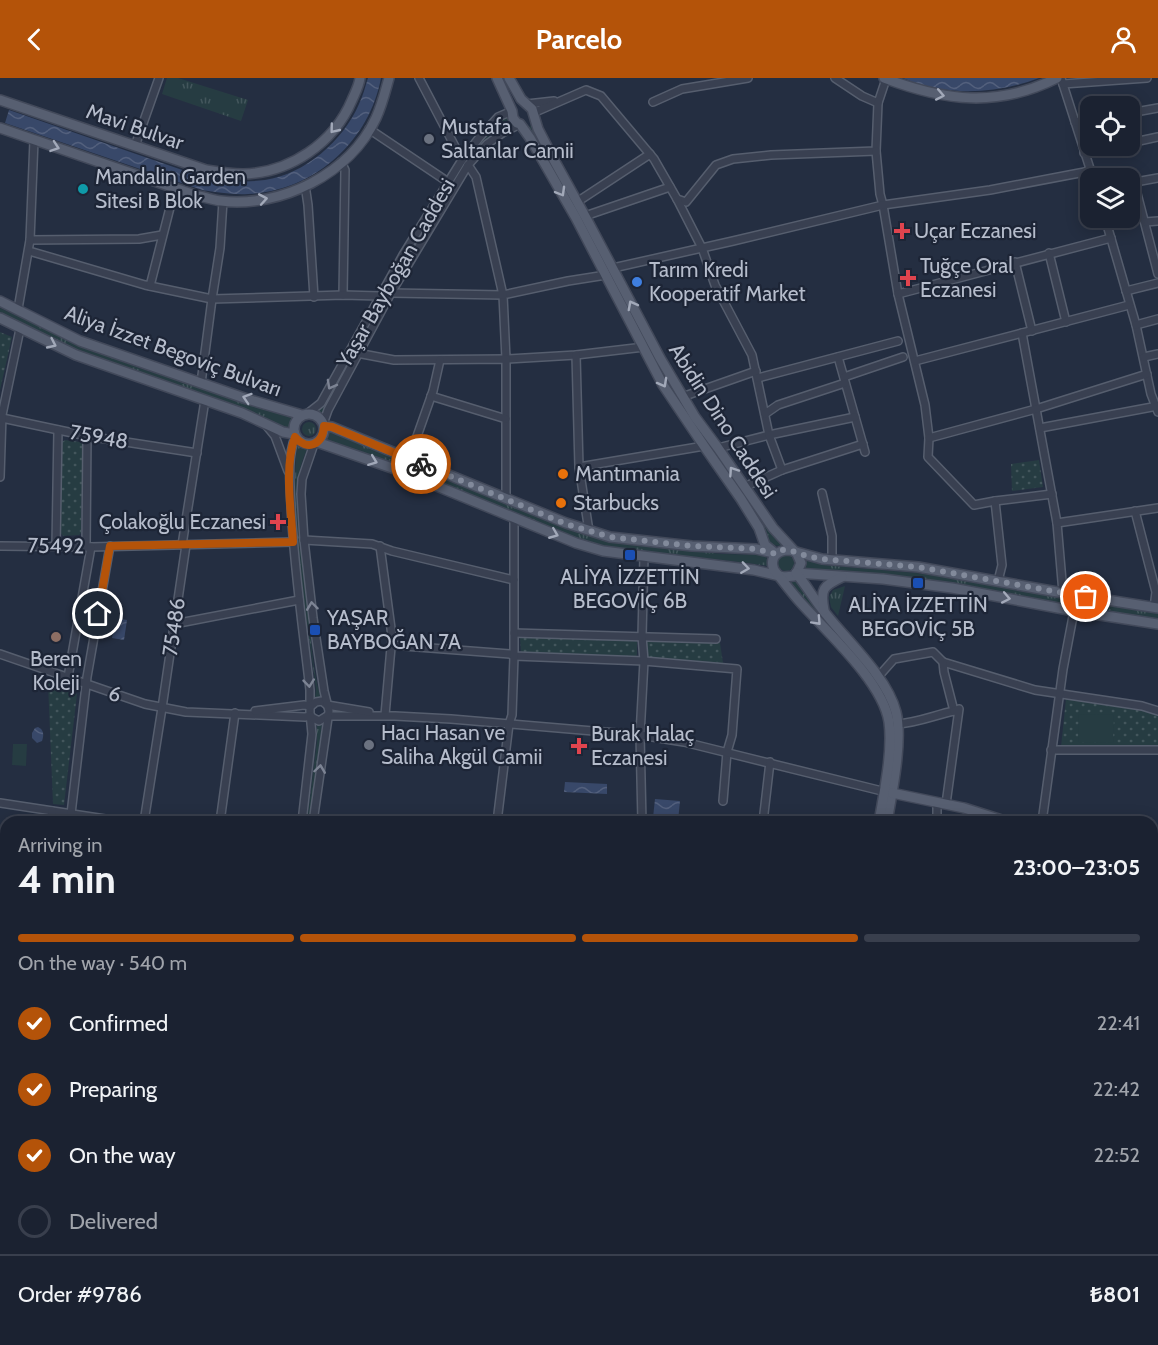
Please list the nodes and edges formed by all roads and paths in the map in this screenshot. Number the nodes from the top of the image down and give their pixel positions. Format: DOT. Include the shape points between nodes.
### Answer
graph roads {
  1 [pos="159,78"];
  2 [pos="360,78"];
  3 [pos="389,78"];
  4 [pos="419,78"];
  5 [pos="496,78"];
  6 [pos="509,78"];
  7 [pos="748,78"];
  8 [pos="836,78"];
  9 [pos="885,78"];
  10 [pos="1147,78"];
  11 [pos="1061,80"];
  12 [pos="2,101"];
  13 [pos="653,102"];
  14 [pos="878,103"];
  15 [pos="1158,108"];
  16 [pos="530,109"];
  17 [pos="512,111"];
  18 [pos="1140,111"];
  19 [pos="1080,121"];
  20 [pos="1075,122"];
  21 [pos="520,124"];
  22 [pos="0,128"];
  23 [pos="369,129"];
  24 [pos="1158,137"];
  25 [pos="1080,139"];
  26 [pos="34,140"];
  27 [pos="1140,141"];
  28 [pos="135,146"];
  29 [pos="876,151"];
  30 [pos="650,154"];
  31 [pos="341,162"];
  32 [pos="465,163"];
  33 [pos="1080,177"];
  34 [pos="1158,178"];
  35 [pos="1140,181"];
  36 [pos="448,182"];
  37 [pos="305,185"];
  38 [pos="670,187"];
  39 [pos="175,188"];
  40 [pos="677,199"];
  41 [pos="223,201"];
  42 [pos="578,202"];
  43 [pos="883,205"];
  44 [pos="1140,207"];
  45 [pos="585,216"];
  46 [pos="1158,221"];
  47 [pos="1145,222"];
  48 [pos="1108,228"];
  49 [pos="162,235"];
  50 [pos="1110,238"];
  51 [pos="30,240"];
  52 [pos="702,248"];
  53 [pos="1155,250"];
  54 [pos="28,251"];
  55 [pos="1049,253"];
  56 [pos="1015,262"];
  57 [pos="609,272"];
  58 [pos="1158,274"];
  59 [pos="1158,284"];
  60 [pos="150,286"];
  61 [pos="1126,291"];
  62 [pos="391,293"];
  63 [pos="0,294"];
  64 [pos="898,294"];
  65 [pos="343,295"];
  66 [pos="503,295"];
  67 [pos="380,296"];
  68 [pos="314,297"];
  69 [pos="212,299"];
  70 [pos="0,301"];
  71 [pos="1129,305"];
  72 [pos="18,309"];
  73 [pos="0,318"];
  74 [pos="1158,319"];
  75 [pos="1066,322"];
  76 [pos="1136,325"];
  77 [pos="20,329"];
  78 [pos="1032,331"];
  79 [pos="1022,333"];
  80 [pos="898,340"];
  81 [pos="644,347"];
  82 [pos="357,353"];
  83 [pos="1158,354"];
  84 [pos="576,355"];
  85 [pos="838,357"];
  86 [pos="903,357"];
  87 [pos="1144,357"];
  88 [pos="506,359"];
  89 [pos="440,360"];
  90 [pos="915,361"];
  91 [pos="1147,374"];
  92 [pos="757,375"];
  93 [pos="844,380"];
  94 [pos="201,383"];
  95 [pos="431,396"];
  96 [pos="682,397"];
  97 [pos="205,400"];
  98 [pos="1157,408"];
  99 [pos="1036,409"];
  100 [pos="765,414"];
  101 [pos="305,415"];
  102 [pos="855,417"];
  103 [pos="506,419"];
  104 [pos="1,423"];
  105 [pos="264,423"];
  106 [pos="323,425"];
  107 [pos="1040,428"];
  108 [pos="58,430"];
  109 [pos="295,435"];
  110 [pos="769,435"];
  111 [pos="87,436"];
  112 [pos="930,438"];
  113 [pos="316,443"];
  114 [pos="863,444"];
  115 [pos="704,446"];
  116 [pos="718,448"];
  117 [pos="865,452"];
  118 [pos="197,453"];
  119 [pos="409,459"];
  120 [pos="579,468"];
  121 [pos="782,470"];
  122 [pos="0,477"];
  123 [pos="290,477"];
  124 [pos="744,487"];
  125 [pos="822,493"];
  126 [pos="1052,494"];
  127 [pos="506,498"];
  128 [pos="995,501"];
  129 [pos="1158,508"];
  130 [pos="1135,511"];
  131 [pos="514,518"];
  132 [pos="1057,523"];
  133 [pos="589,531"];
  134 [pos="304,540"];
  135 [pos="293,542"];
  136 [pos="184,545"];
  137 [pos="0,546"];
  138 [pos="56,546"];
  139 [pos="110,546"];
  140 [pos="380,546"];
  141 [pos="88,547"];
  142 [pos="794,551"];
  143 [pos="776,554"];
  144 [pos="644,556"];
  145 [pos="832,560"];
  146 [pos="796,573"];
  147 [pos="780,576"];
  148 [pos="844,576"];
  149 [pos="514,580"];
  150 [pos="998,581"];
  151 [pos="1063,593"];
  152 [pos="299,600"];
  153 [pos="1156,608"];
  154 [pos="1074,611"];
  155 [pos="824,612"];
  156 [pos="174,624"];
  157 [pos="1158,624"];
  158 [pos="514,633"];
  159 [pos="642,636"];
  160 [pos="716,639"];
  161 [pos="391,645"];
  162 [pos="0,654"];
  163 [pos="514,656"];
  164 [pos="644,661"];
  165 [pos="943,662"];
  166 [pos="878,677"];
  167 [pos="68,678"];
  168 [pos="87,684"];
  169 [pos="1059,694"];
  170 [pos="327,705"];
  171 [pos="311,706"];
  172 [pos="162,708"];
  173 [pos="954,711"];
  174 [pos="1158,711"];
  175 [pos="235,713"];
  176 [pos="385,715"];
  177 [pos="311,716"];
  178 [pos="327,716"];
  179 [pos="509,724"];
  180 [pos="897,724"];
  181 [pos="640,735"];
  182 [pos="1052,750"];
  183 [pos="1158,750"];
  184 [pos="727,752"];
  185 [pos="770,762"];
  186 [pos="888,792"];
  187 [pos="723,801"];
  188 [pos="0,803"];
  189 [pos="942,803"];
  190 [pos="52,811"];
  191 [pos="71,814"];
  192 [pos="51,816"];
  193 [pos="84,816"];
  194 [pos="145,816"];
  195 [pos="221,816"];
  196 [pos="303,816"];
  197 [pos="315,816"];
  198 [pos="498,816"];
  199 [pos="642,816"];
  200 [pos="764,816"];
  201 [pos="881,816"];
  202 [pos="887,816"];
  203 [pos="939,816"];
  204 [pos="983,816"];
  205 [pos="1043,816"];
  1 -- 28 [label="street"];
  2 -- 28 [label="main road, Mavi Bulvar, one-way" via="346,113 330,135 316,148 276,168 228,174"];
  3 -- 23 [label="main road"];
  4 -- 32 [label="street"];
  5 -- 17 [label="main road"];
  6 -- 16 [label="main road, Abidin Dino Caddesi"];
  7 -- 13 [label="street" via="682,89"];
  8 -- 14 [label="street"];
  9 -- 11 [label="main road, one-way" via="922,91 964,98 1015,94"];
  9 -- 14 [label="street"];
  10 -- 11 [label="street"];
  11 -- 20 [label="street"];
  12 -- 28 [label="main road, Mavi Bulvar"];
  14 -- 29 [label="street"];
  15 -- 18 [label="street"];
  16 -- 17 [label="main road" via="520,104"];
  16 -- 21 [label="main road" via="533,116 529,122"];
  16 -- 30 [label="street" via="586,90 601,96"];
  16 -- 42 [label="main road, Abidin Dino Caddesi"];
  17 -- 21 [label="main road, Abidin Dino Caddesi"];
  17 -- 32 [label="street, Yaşar Bayboğan Caddesi" via="498,117 479,138"];
  19 -- 20 [label="street"];
  20 -- 25 [label="street"];
  21 -- 32 [label="street, Yaşar Bayboğan Caddesi"];
  21 -- 57 [label="main road, Abidin Dino Caddesi, one-way"];
  22 -- 26 [label="main road"];
  23 -- 31 [label="main road"];
  23 -- 36 [label="street"];
  24 -- 27 [label="street"];
  26 -- 39 [label="main road, one-way"];
  26 -- 51 [label="street"];
  29 -- 40 [label="street" via="733,159 716,165 686,202"];
  29 -- 43 [label="street"];
  30 -- 38 [label="street"];
  30 -- 42 [label="street"];
  31 -- 37 [label="main road"];
  31 -- 65 [label="street" via="345,170"];
  32 -- 36 [label="street, Yaşar Bayboğan Caddesi"];
  32 -- 62 [label="street, Yaşar Bayboğan Caddesi"];
  32 -- 66 [label="street" via="477,177"];
  33 -- 43 [label="street"];
  34 -- 35 [label="street"];
  36 -- 67 [label="street, Yaşar Bayboğan Caddesi"];
  41 -- 37 [label="main road, one-way" via="280,196"];
  37 -- 68 [label="street"];
  38 -- 40 [label="street"];
  38 -- 45 [label="street"];
  39 -- 41 [label="main road"];
  39 -- 49 [label="street"];
  40 -- 52 [label="street"];
  41 -- 69 [label="street"];
  42 -- 45 [label="main road, Abidin Dino Caddesi"];
  43 -- 52 [label="street"];
  43 -- 64 [label="street"];
  44 -- 47 [label="street"];
  45 -- 57 [label="main road, Abidin Dino Caddesi"];
  46 -- 47 [label="street"];
  47 -- 53 [label="street"];
  48 -- 50 [label="street"];
  49 -- 51 [label="street" via="139,239"];
  49 -- 60 [label="street"];
  50 -- 55 [label="street"];
  50 -- 61 [label="street"];
  51 -- 54 [label="street"];
  52 -- 57 [label="street"];
  52 -- 92 [label="street" via="715,285 752,354"];
  53 -- 58 [label="street"];
  54 -- 60 [label="street"];
  54 -- 72 [label="street"];
  55 -- 56 [label="street"];
  55 -- 75 [label="street"];
  56 -- 64 [label="street"];
  56 -- 78 [label="street"];
  57 -- 66 [label="street"];
  57 -- 81 [label="main road, Abidin Dino Caddesi"];
  96 -- 57 [label="main road, Abidin Dino Caddesi, one-way"];
  59 -- 61 [label="street"];
  60 -- 69 [label="street"];
  61 -- 71 [label="street"];
  62 -- 66 [label="street"];
  62 -- 82 [label="street, Yaşar Bayboğan Caddesi"];
  63 -- 72 [label="main road"];
  64 -- 90 [label="street"];
  65 -- 67 [label="street"];
  65 -- 68 [label="street"];
  66 -- 88 [label="street"];
  67 -- 101 [label="street, Yaşar Bayboğan Caddesi, one-way" via="321,403"];
  68 -- 69 [label="street"];
  69 -- 94 [label="street"];
  70 -- 72 [label="main road, Aliya İzzet Begoviç Bulvarı"];
  71 -- 75 [label="street"];
  71 -- 76 [label="street"];
  72 -- 94 [label="main road, Aliya İzzet Begoviç Bulvarı" via="80,341"];
  73 -- 77 [label="main road, Aliya İzzet Begoviç Bulvarı"];
  74 -- 76 [label="street"];
  75 -- 78 [label="street"];
  76 -- 87 [label="street"];
  77 -- 97 [label="main road, Aliya İzzet Begoviç Bulvarı, one-way" via="76,355"];
  77 -- 104 [label="street"];
  78 -- 79 [label="street"];
  79 -- 90 [label="street"];
  79 -- 99 [label="street"];
  80 -- 85 [label="street"];
  81 -- 84 [label="street"];
  81 -- 115 [label="main road, Abidin Dino Caddesi, one-way"];
  82 -- 89 [label="street" via="394,360"];
  82 -- 106 [label="street, Yaşar Bayboğan Caddesi"];
  83 -- 87 [label="street"];
  84 -- 88 [label="street"];
  84 -- 120 [label="street"];
  85 -- 92 [label="street"];
  85 -- 93 [label="street"];
  86 -- 93 [label="street"];
  87 -- 91 [label="street"];
  88 -- 89 [label="street"];
  88 -- 103 [label="street"];
  89 -- 95 [label="street"];
  90 -- 112 [label="street"];
  91 -- 98 [label="street"];
  91 -- 99 [label="street"];
  92 -- 96 [label="street"];
  92 -- 100 [label="street"];
  93 -- 100 [label="street" via="778,405"];
  93 -- 102 [label="street"];
  101 -- 94 [label="main road, Aliya İzzet Begoviç Bulvarı, one-way"];
  95 -- 103 [label="street"];
  95 -- 119 [label="street"];
  96 -- 116 [label="main road, Abidin Dino Caddesi"];
  97 -- 105 [label="main road, Aliya İzzet Begoviç Bulvarı"];
  97 -- 118 [label="street, 75486"];
  98 -- 107 [label="street"];
  99 -- 107 [label="street"];
  99 -- 112 [label="street"];
  100 -- 110 [label="street"];
  101 -- 106 [label="main road" via="315,415"];
  101 -- 109 [label="main road" via="295,422"];
  102 -- 110 [label="street"];
  102 -- 114 [label="street"];
  103 -- 127 [label="street"];
  104 -- 108 [label="street, 75948"];
  104 -- 122 [label="street"];
  105 -- 109 [label="main road, Aliya İzzet Begoviç Bulvarı"];
  105 -- 123 [label="street" via="275,436"];
  106 -- 113 [label="main road" via="322,437"];
  106 -- 119 [label="main road"];
  107 -- 126 [label="street"];
  108 -- 111 [label="street, 75948"];
  108 -- 138 [label="street"];
  109 -- 113 [label="main road" via="301,443"];
  109 -- 123 [label="street"];
  110 -- 116 [label="street"];
  110 -- 121 [label="street"];
  111 -- 118 [label="street, 75948"];
  111 -- 141 [label="street"];
  112 -- 128 [label="street" via="928,457 974,505"];
  113 -- 131 [label="main road, one-way" via="395,469"];
  113 -- 134 [label="street" via="302,479"];
  114 -- 117 [label="street"];
  114 -- 121 [label="street"];
  115 -- 120 [label="street"];
  115 -- 143 [label="main road, Abidin Dino Caddesi" via="753,518 765,545"];
  124 -- 116 [label="main road, Abidin Dino Caddesi, one-way"];
  118 -- 136 [label="street, 75486"];
  119 -- 127 [label="main road"];
  120 -- 133 [label="street"];
  121 -- 124 [label="street"];
  123 -- 135 [label="street"];
  124 -- 142 [label="main road, Abidin Dino Caddesi" via="772,528"];
  125 -- 145 [label="street" via="832,536"];
  126 -- 128 [label="street"];
  126 -- 132 [label="street"];
  127 -- 133 [label="main road"];
  128 -- 150 [label="street" via="1002,565"];
  129 -- 130 [label="street"];
  130 -- 132 [label="street"];
  130 -- 153 [label="street" via="1156,592"];
  131 -- 144 [label="main road, one-way" via="603,551"];
  131 -- 149 [label="street"];
  132 -- 151 [label="street"];
  133 -- 143 [label="main road" via="610,537"];
  134 -- 140 [label="street"];
  170 -- 134 [label="street, one-way"];
  135 -- 136 [label="street, 75492"];
  135 -- 152 [label="street"];
  136 -- 139 [label="street, 75492"];
  136 -- 156 [label="street, 75486"];
  137 -- 138 [label="street, 75492"];
  138 -- 141 [label="street, 75492"];
  139 -- 141 [label="street, 75492"];
  139 -- 168 [label="street"];
  140 -- 149 [label="street"];
  140 -- 161 [label="street"];
  141 -- 167 [label="street"];
  142 -- 143 [label="main road"];
  142 -- 145 [label="main road"];
  142 -- 146 [label="main road" via="801,563"];
  143 -- 147 [label="main road" via="772,566"];
  144 -- 147 [label="main road, one-way"];
  144 -- 159 [label="street"];
  145 -- 150 [label="main road" via="918,567"];
  146 -- 147 [label="main road"];
  146 -- 148 [label="main road"];
  146 -- 155 [label="main road"];
  147 -- 186 [label="main road, one-way" via="861,670 884,704 890,739"];
  148 -- 154 [label="main road, one-way" via="952,588"];
  148 -- 155 [label="main road" via="824,588"];
  149 -- 158 [label="street"];
  150 -- 151 [label="main road"];
  151 -- 153 [label="main road"];
  152 -- 156 [label="street"];
  152 -- 171 [label="street, one-way"];
  154 -- 157 [label="main road"];
  154 -- 169 [label="street"];
  155 -- 166 [label="main road"];
  156 -- 172 [label="street, 75486"];
  158 -- 159 [label="street"];
  158 -- 163 [label="street"];
  159 -- 160 [label="street"];
  159 -- 164 [label="street"];
  161 -- 163 [label="street"];
  161 -- 176 [label="street"];
  162 -- 167 [label="street, 6"];
  163 -- 164 [label="street"];
  163 -- 179 [label="street"];
  164 -- 181 [label="street"];
  164 -- 184 [label="street" via="737,669"];
  165 -- 166 [label="street" via="933,652 894,659"];
  165 -- 169 [label="street"];
  165 -- 173 [label="street"];
  166 -- 180 [label="main road" via="892,699"];
  167 -- 168 [label="street, 6"];
  168 -- 172 [label="street, 6"];
  168 -- 191 [label="street"];
  169 -- 174 [label="street"];
  169 -- 182 [label="street"];
  170 -- 171 [label="street" via="319,701"];
  170 -- 176 [label="street"];
  170 -- 178 [label="street"];
  171 -- 175 [label="street"];
  171 -- 177 [label="street"];
  172 -- 175 [label="street, 6"];
  172 -- 194 [label="street, 75486"];
  173 -- 180 [label="street"];
  173 -- 189 [label="street" via="959,709"];
  175 -- 177 [label="street"];
  175 -- 195 [label="street"];
  176 -- 178 [label="street"];
  176 -- 179 [label="street"];
  177 -- 178 [label="street" via="320,721"];
  177 -- 196 [label="street"];
  197 -- 178 [label="street, one-way"];
  179 -- 181 [label="street"];
  179 -- 198 [label="street"];
  180 -- 186 [label="main road" via="898,741"];
  181 -- 184 [label="street"];
  181 -- 199 [label="street"];
  182 -- 183 [label="street"];
  182 -- 205 [label="street"];
  184 -- 185 [label="street"];
  184 -- 187 [label="street"];
  185 -- 186 [label="street"];
  185 -- 200 [label="street"];
  186 -- 189 [label="main road"];
  186 -- 201 [label="main road"];
  186 -- 202 [label="main road"];
  188 -- 190 [label="street"];
  189 -- 203 [label="street"];
  189 -- 204 [label="main road"];
  190 -- 191 [label="street"];
  190 -- 192 [label="street"];
  191 -- 193 [label="street"];
}
